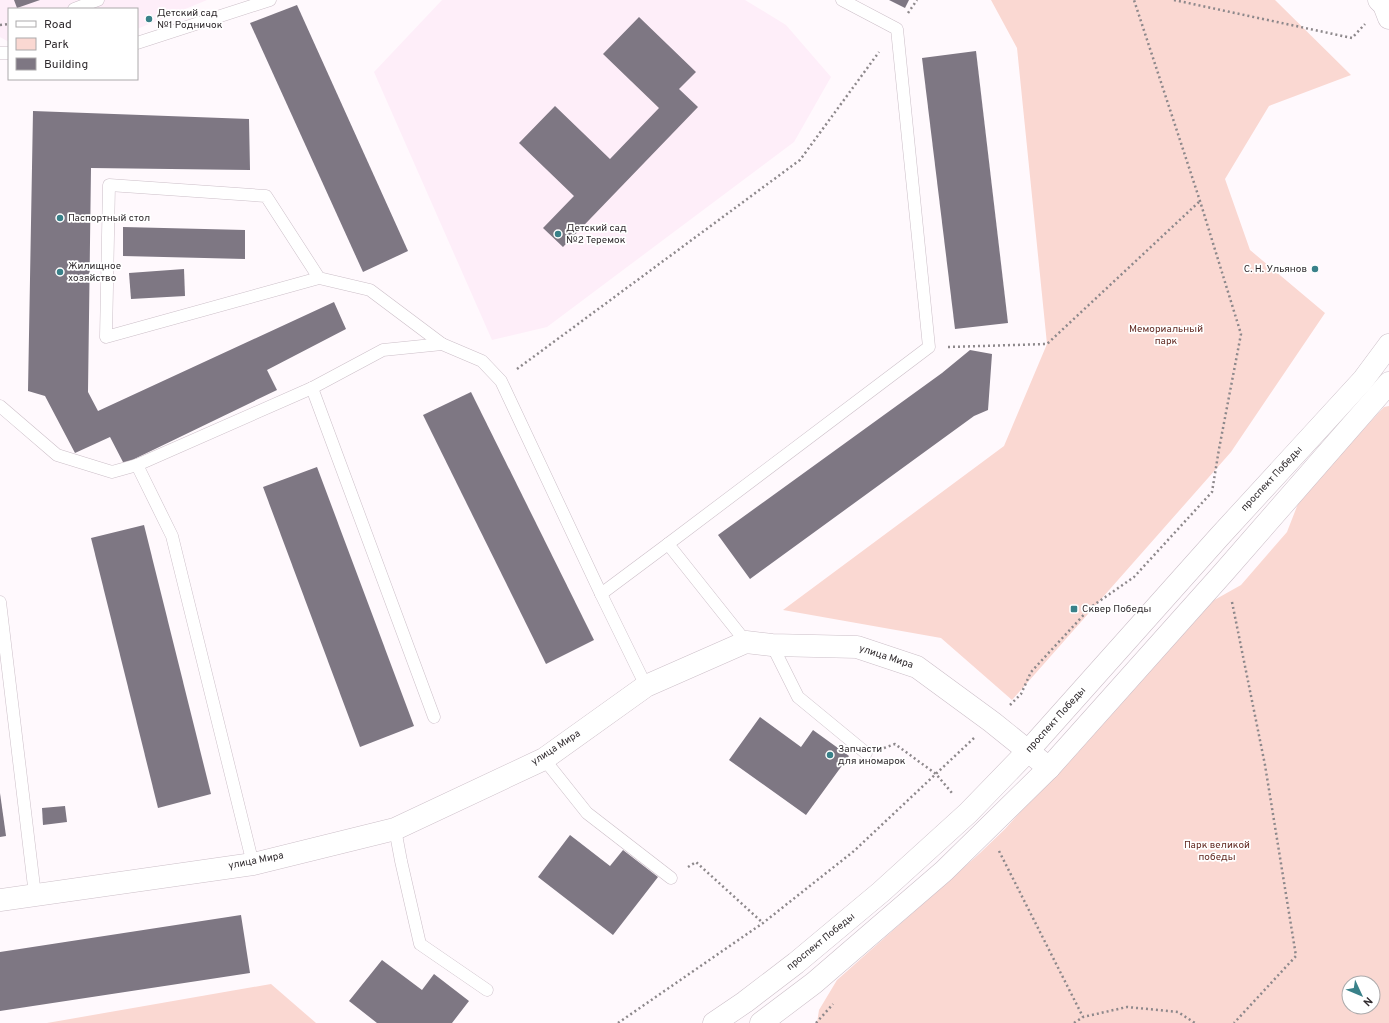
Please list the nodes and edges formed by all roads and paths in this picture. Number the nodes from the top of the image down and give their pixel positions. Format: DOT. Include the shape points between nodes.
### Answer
graph roads {
  1 [pos="98,0"];
  2 [pos="270,0"];
  3 [pos="842,0"];
  4 [pos="1134,0"];
  5 [pos="1174,0"];
  6 [pos="1379,0"];
  7 [pos="77,8"];
  8 [pos="1389,18"];
  9 [pos="1367,22"];
  10 [pos="897,29"];
  11 [pos="138,43"];
  12 [pos="1200,201"];
  13 [pos="319,278"];
  14 [pos="442,344"];
  15 [pos="1389,345"];
  16 [pos="929,347"];
  17 [pos="501,381"];
  18 [pos="312,388"];
  19 [pos="1385,389"];
  20 [pos="0,406"];
  21 [pos="137,465"];
  22 [pos="668,544"];
  23 [pos="601,594"];
  24 [pos="0,602"];
  25 [pos="1232,602"];
  26 [pos="746,642"];
  27 [pos="772,644"];
  28 [pos="646,686"];
  29 [pos="434,717"];
  30 [pos="992,722"];
  31 [pos="1028,751"];
  32 [pos="866,753"];
  33 [pos="544,759"];
  34 [pos="1049,768"];
  35 [pos="936,774"];
  36 [pos="948,787"];
  37 [pos="395,829"];
  38 [pos="999,850"];
  39 [pos="252,864"];
  40 [pos="670,878"];
  41 [pos="35,895"];
  42 [pos="0,900"];
  43 [pos="763,923"];
  44 [pos="487,990"];
  45 [pos="833,1004"];
  46 [pos="1083,1017"];
  47 [pos="774,1019"];
  48 [pos="618,1023"];
  49 [pos="714,1023"];
  50 [pos="816,1023"];
  51 [pos="1074,1023"];
  52 [pos="1195,1023"];
  53 [pos="1234,1023"];
  1 -- 7 [label="lane"];
  2 -- 11 [label="lane"];
  3 -- 10 [label="lane"];
  4 -- 12 [label="path"];
  5 -- 9 [label="path" via="1352,38"];
  6 -- 8 [label="main road"];
  10 -- 16 [label="lane"];
  10 -- 17 [label="path" via="800,160"];
  12 -- 16 [label="path" via="1047,344"];
  12 -- 30 [label="path" via="1241,334 1212,492 1134,577 1091,607 1031,672 1021,694"];
  13 -- 13 [label="lane" via="266,196 109,185 106,337"];
  13 -- 14 [label="lane" via="370,290"];
  14 -- 17 [label="lane" via="482,361"];
  14 -- 18 [label="lane" via="383,350"];
  15 -- 31 [label="main road, проспект Победы" via="1362,380"];
  16 -- 22 [label="lane"];
  17 -- 23 [label="lane"];
  18 -- 21 [label="lane"];
  18 -- 29 [label="lane"];
  19 -- 34 [label="main road"];
  20 -- 21 [label="lane" via="57,455 112,472"];
  21 -- 39 [label="lane" via="172,536"];
  22 -- 23 [label="lane"];
  22 -- 26 [label="lane"];
  23 -- 28 [label="lane"];
  24 -- 41 [label="lane"];
  25 -- 53 [label="path" via="1265,765 1296,956"];
  26 -- 27 [label="main road, улица Мира"];
  26 -- 28 [label="main road, улица Мира"];
  27 -- 30 [label="main road, улица Мира" via="857,647 917,668"];
  27 -- 32 [label="lane" via="798,697"];
  28 -- 33 [label="main road, улица Мира"];
  30 -- 31 [label="main road, улица Мира"];
  30 -- 35 [label="path"];
  31 -- 34 [label="main road, улица Мира"];
  31 -- 49 [label="main road, проспект Победы" via="968,813 881,892 790,967"];
  32 -- 35 [label="path" via="895,744"];
  33 -- 37 [label="main road, улица Мира"];
  33 -- 40 [label="lane" via="587,813"];
  34 -- 47 [label="main road" via="944,871"];
  35 -- 36 [label="path"];
  35 -- 43 [label="path" via="854,851"];
  37 -- 39 [label="main road, улица Мира"];
  37 -- 44 [label="lane" via="420,944"];
  38 -- 46 [label="path"];
  39 -- 41 [label="main road, улица Мира"];
  40 -- 43 [label="path" via="696,862"];
  41 -- 42 [label="main road, улица Мира"];
  43 -- 48 [label="path"];
  45 -- 50 [label="path"];
  46 -- 51 [label="path"];
  46 -- 52 [label="path" via="1127,1008 1178,1012"];
}
